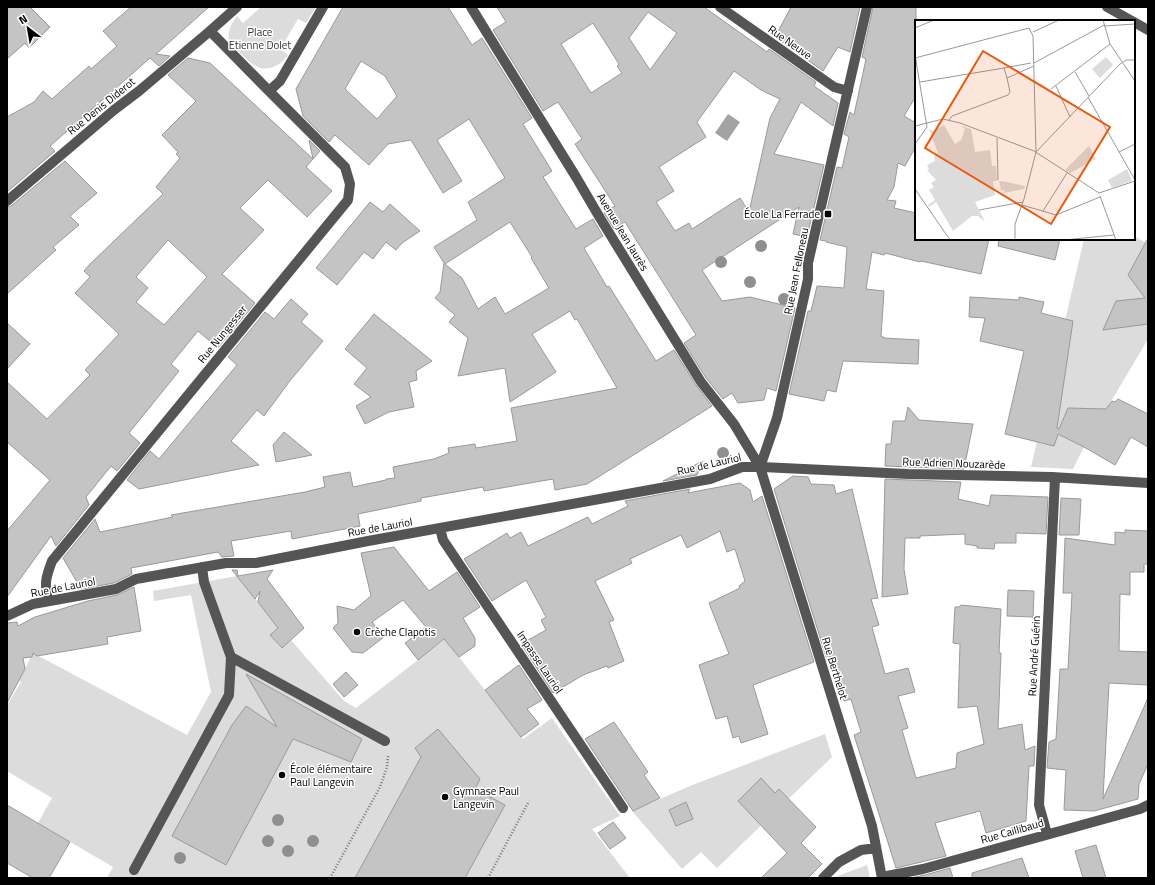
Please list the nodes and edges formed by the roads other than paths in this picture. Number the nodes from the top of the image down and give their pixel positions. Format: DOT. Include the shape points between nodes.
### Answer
graph roads {
  1 [pos="237,7"];
  2 [pos="323,7"];
  3 [pos="471,7"];
  4 [pos="720,7"];
  5 [pos="866,7"];
  6 [pos="1107,7"];
  7 [pos="1130,20"];
  8 [pos="1135,23"];
  9 [pos="1148,30"];
  10 [pos="210,31"];
  11 [pos="269,91"];
  12 [pos="848,91"];
  13 [pos="7,201"];
  14 [pos="760,467"];
  15 [pos="1055,478"];
  16 [pos="1148,483"];
  17 [pos="440,528"];
  18 [pos="202,567"];
  19 [pos="48,600"];
  20 [pos="7,616"];
  21 [pos="231,657"];
  22 [pos="385,741"];
  23 [pos="1148,805"];
  24 [pos="623,808"];
  25 [pos="1047,834"];
  26 [pos="876,848"];
  27 [pos="134,870"];
  28 [pos="882,877"];
  29 [pos="822,878"];
  1 -- 10 [label="street, Rue Denis Diderot"];
  2 -- 11 [label="street" via="280,80"];
  3 -- 14 [label="street, Avenue Jean Jaurès" via="701,382 734,424"];
  4 -- 12 [label="street, Rue Neuve" via="834,88"];
  5 -- 12 [label="street, Rue Jean Felloneau"];
  6 -- 7 [label="street"];
  8 -- 9 [label="street"];
  10 -- 11 [label="street, Rue Nungesser"];
  10 -- 13 [label="street, Rue Denis Diderot"];
  11 -- 19 [label="street, Rue Nungesser" via="345,167 350,184 348,200 52,561 46,577"];
  12 -- 14 [label="street, Rue Jean Felloneau" via="808,263 808,279 777,418"];
  14 -- 15 [label="street, Rue Adrien Nouzarède"];
  14 -- 17 [label="street, Rue de Lauriol" via="742,467 710,479"];
  14 -- 26 [label="street, Rue Berthelot" via="872,826"];
  15 -- 16 [label="street, Rue Adrien Nouzarède"];
  15 -- 25 [label="street, Rue André Guérin" via="1039,805"];
  17 -- 18 [label="street, Rue de Lauriol" via="256,562 226,562"];
  17 -- 24 [label="street, Impasse Lauriol" via="443,540"];
  18 -- 19 [label="street, Rue de Lauriol" via="136,579 116,589"];
  18 -- 21 [label="street" via="204,582"];
  19 -- 20 [label="street, Rue de Lauriol"];
  21 -- 22 [label="street"];
  21 -- 27 [label="street" via="229,695"];
  23 -- 25 [label="street, Rue Caillibaud"];
  25 -- 28 [label="street, Rue Caillibaud" via="923,869"];
  26 -- 28 [label="street, Rue Berthelot"];
  26 -- 29 [label="street" via="861,850 839,862"];
}
